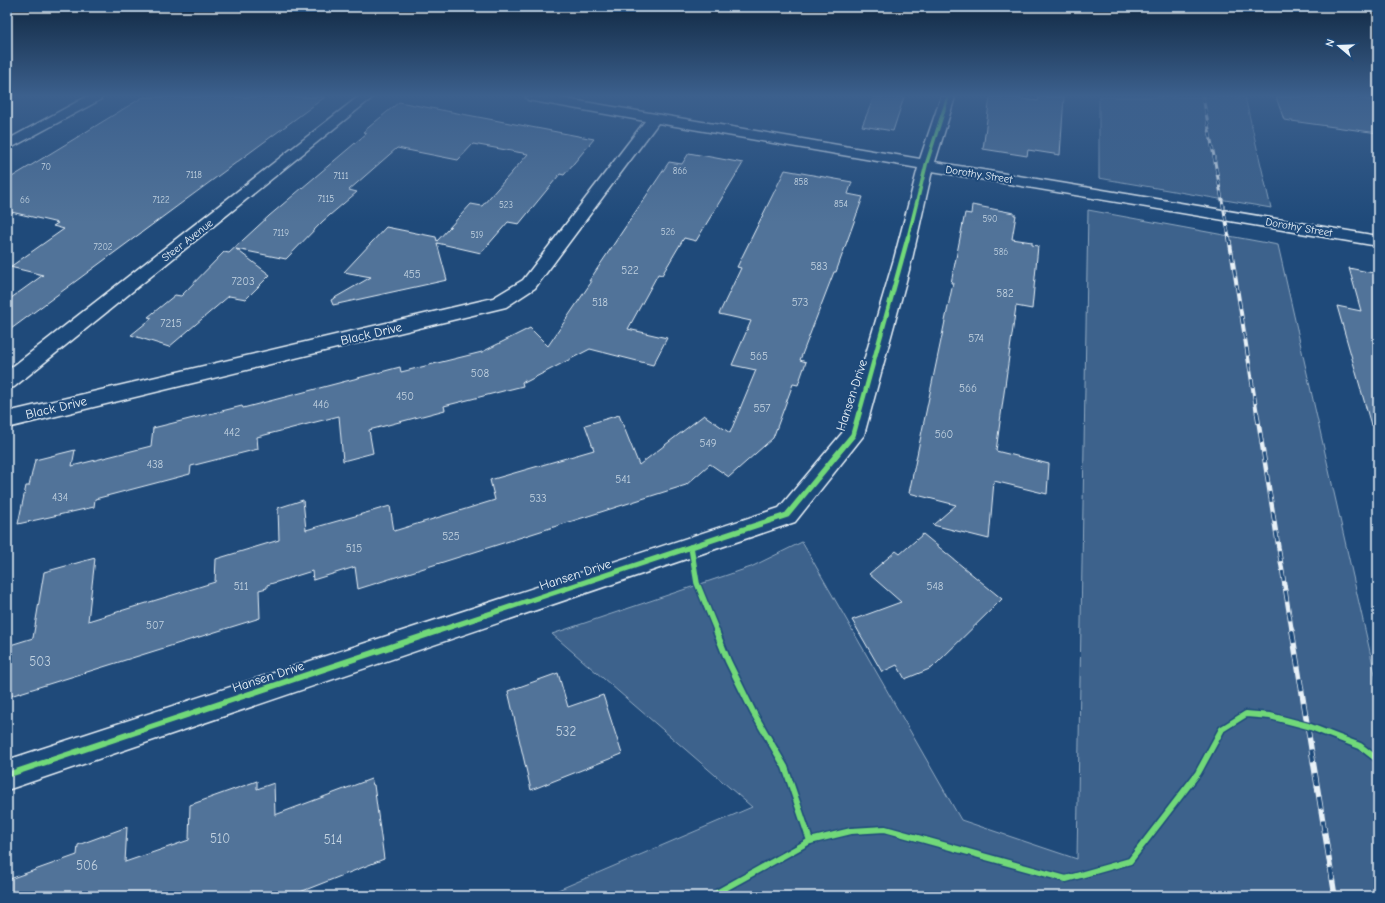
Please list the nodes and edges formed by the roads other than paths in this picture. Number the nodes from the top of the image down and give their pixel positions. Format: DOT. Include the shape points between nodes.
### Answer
graph roads {
  1 [pos="19,139"];
  2 [pos="313,139"];
  3 [pos="638,139"];
  4 [pos="776,139"];
  5 [pos="934,139"];
  6 [pos="7,146"];
  7 [pos="926,165"];
  8 [pos="1378,241"];
  9 [pos="7,382"];
  10 [pos="7,420"];
  11 [pos="7,775"];
  1 -- 6 [label="street"];
  2 -- 9 [label="street, Steer Avenue"];
  3 -- 10 [label="street, Black Drive" via="529,284 499,303"];
  4 -- 7 [label="street, Dorothy Street"];
  5 -- 7 [label="street, Hansen Drive"];
  7 -- 8 [label="street, Dorothy Street"];
  7 -- 11 [label="street, Hansen Drive" via="903,259 853,435 787,515"];
}
